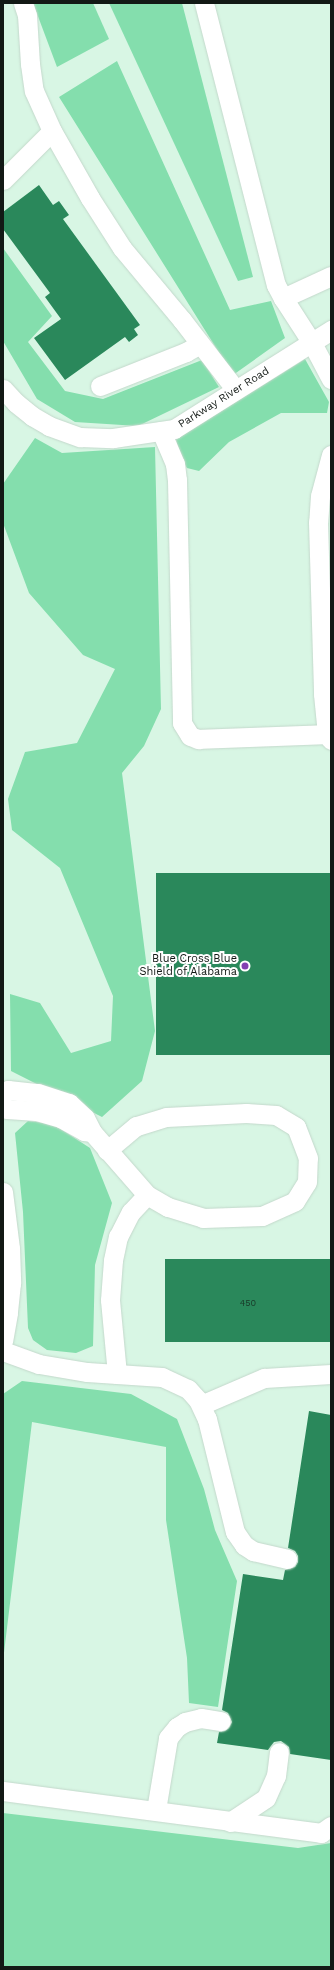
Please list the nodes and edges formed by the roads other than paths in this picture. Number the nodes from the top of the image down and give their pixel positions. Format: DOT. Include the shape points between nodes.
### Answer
graph roads {
  1 [pos="23,3"];
  2 [pos="204,3"];
  3 [pos="52,131"];
  4 [pos="3,180"];
  5 [pos="331,276"];
  6 [pos="283,298"];
  7 [pos="331,330"];
  8 [pos="312,343"];
  9 [pos="200,344"];
  10 [pos="331,379"];
  11 [pos="100,386"];
  12 [pos="3,389"];
  13 [pos="236,390"];
  14 [pos="161,431"];
  15 [pos="331,455"];
  16 [pos="328,477"];
  17 [pos="327,694"];
  18 [pos="329,737"];
  19 [pos="3,1093"];
  20 [pos="3,1106"];
  21 [pos="92,1132"];
  22 [pos="108,1150"];
  23 [pos="147,1195"];
  24 [pos="4,1202"];
  25 [pos="4,1332"];
  26 [pos="3,1351"];
  27 [pos="117,1374"];
  28 [pos="331,1374"];
  29 [pos="201,1405"];
  30 [pos="287,1559"];
  31 [pos="221,1721"];
  32 [pos="279,1752"];
  33 [pos="3,1791"];
  34 [pos="156,1810"];
  35 [pos="230,1822"];
  36 [pos="331,1826"];
  1 -- 3 [label="street" via="27,15 34,91"];
  2 -- 6 [label="street" via="274,278"];
  3 -- 4 [label="street"];
  3 -- 9 [label="street" via="122,248"];
  5 -- 6 [label="street"];
  6 -- 8 [label="street"];
  7 -- 8 [label="street, Parkway River Road"];
  8 -- 10 [label="street"];
  8 -- 13 [label="street, Parkway River Road"];
  9 -- 11 [label="street"];
  9 -- 13 [label="street"];
  12 -- 14 [label="street, Parkway River Road" via="32,416 68,434 113,438"];
  13 -- 14 [label="street, Parkway River Road" via="174,429"];
  14 -- 18 [label="street" via="175,464 177,480 182,723 190,736 198,739"];
  15 -- 16 [label="street"];
  16 -- 17 [label="street" via="320,496 318,522"];
  17 -- 18 [label="street"];
  19 -- 21 [label="street" via="8,1090 38,1093 69,1103 85,1118"];
  20 -- 21 [label="street" via="7,1109 36,1111 62,1118 84,1131"];
  21 -- 22 [label="street"];
  22 -- 23 [label="street"];
  22 -- 23 [label="street" via="136,1126 166,1117 246,1113 276,1115 296,1127 308,1158 307,1182 295,1201 262,1216 203,1218 168,1207"];
  23 -- 27 [label="street" via="131,1212 121,1231 113,1260 110,1300"];
  24 -- 25 [label="street" via="10,1248 11,1283"];
  26 -- 27 [label="street" via="39,1364"];
  27 -- 29 [label="street" via="162,1377 188,1389"];
  28 -- 29 [label="street" via="264,1378"];
  29 -- 30 [label="street" via="207,1419 235,1532 244,1545 253,1551"];
  31 -- 34 [label="street" via="201,1718 185,1722 168,1738"];
  32 -- 35 [label="street" via="276,1776 266,1798"];
  33 -- 34 [label="street"];
  34 -- 35 [label="street"];
  35 -- 36 [label="street" via="321,1833"];
}
